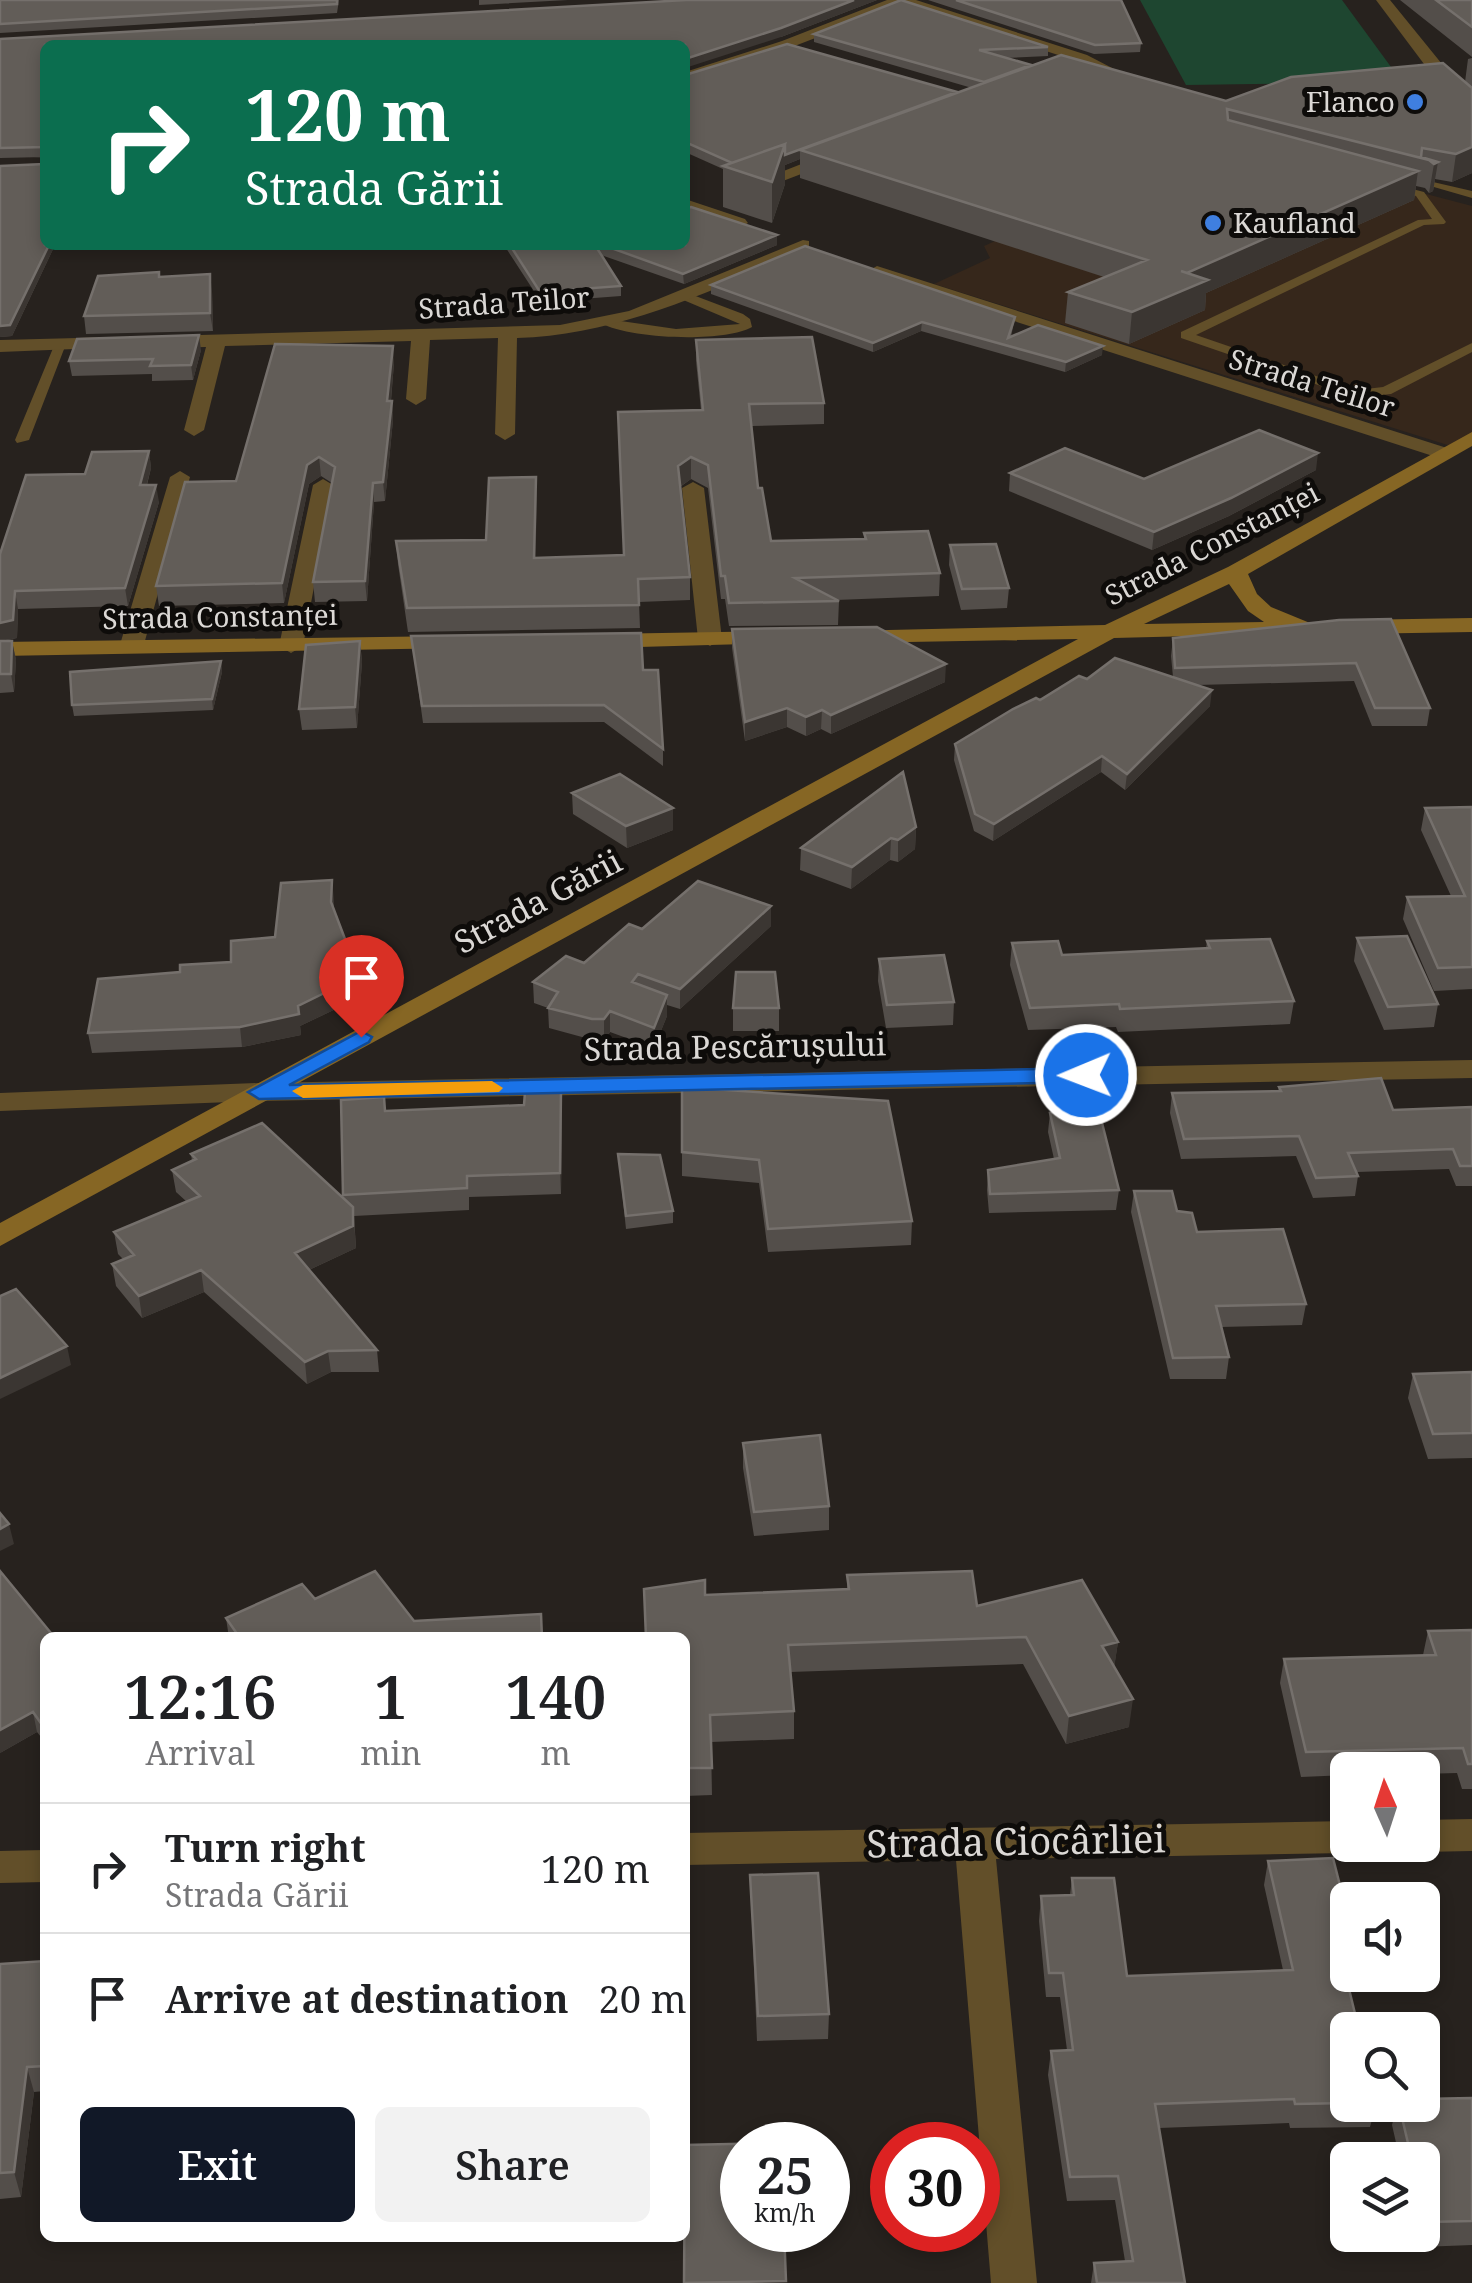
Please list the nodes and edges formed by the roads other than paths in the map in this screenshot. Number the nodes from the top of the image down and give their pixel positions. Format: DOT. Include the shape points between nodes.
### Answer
graph roads {
  1 [pos="901,0"];
  2 [pos="1383,0"];
  3 [pos="787,44"];
  4 [pos="823,54"];
  5 [pos="1090,62"];
  6 [pos="1054,74"];
  7 [pos="690,75"];
  8 [pos="1444,81"];
  9 [pos="1425,82"];
  10 [pos="1157,95"];
  11 [pos="1472,110"];
  12 [pos="852,150"];
  13 [pos="1424,181"];
  14 [pos="1382,182"];
  15 [pos="1472,195"];
  16 [pos="690,206"];
  17 [pos="858,264"];
  18 [pos="685,296"];
  19 [pos="607,323"];
  20 [pos="508,334"];
  21 [pos="421,337"];
  22 [pos="218,340"];
  23 [pos="60,344"];
  24 [pos="0,346"];
  25 [pos="1472,347"];
  26 [pos="416,399"];
  27 [pos="194,430"];
  28 [pos="505,434"];
  29 [pos="22,440"];
  30 [pos="1470,444"];
  31 [pos="1443,452"];
  32 [pos="180,477"];
  33 [pos="323,485"];
  34 [pos="694,488"];
  35 [pos="1236,572"];
  36 [pos="1472,625"];
  37 [pos="1314,628"];
  38 [pos="1110,631"];
  39 [pos="830,636"];
  40 [pos="790,637"];
  41 [pos="710,639"];
  42 [pos="571,641"];
  43 [pos="471,643"];
  44 [pos="292,646"];
  45 [pos="0,648"];
  46 [pos="131,648"];
  47 [pos="1472,1069"];
  48 [pos="259,1092"];
  49 [pos="0,1102"];
  50 [pos="0,1236"];
  51 [pos="1472,1835"];
  52 [pos="1330,1836"];
  53 [pos="1440,1836"];
  54 [pos="974,1842"];
  55 [pos="690,1849"];
  56 [pos="40,1866"];
  57 [pos="0,1867"];
  58 [pos="1014,2283"];
  1 -- 3 [label="street"];
  1 -- 5 [label="street"];
  2 -- 8 [label="street"];
  3 -- 4 [label="street"];
  3 -- 7 [label="street"];
  5 -- 6 [label="street"];
  5 -- 10 [label="street"];
  8 -- 9 [label="street"];
  8 -- 11 [label="street"];
  12 -- 16 [label="street"];
  13 -- 15 [label="lane"];
  14 -- 25 [label="lane" via="1420,194 1440,222 1422,222 1185,335 1356,394 1386,391"];
  16 -- 18 [label="street, Strada Teilor" via="812,248"];
  17 -- 31 [label="street, Strada Teilor"];
  18 -- 19 [label="street, Strada Teilor"];
  18 -- 19 [label="lane" via="739,317 746,327 644,332"];
  19 -- 20 [label="street, Strada Teilor"];
  20 -- 21 [label="street, Strada Teilor"];
  20 -- 28 [label="street"];
  21 -- 22 [label="street, Strada Teilor"];
  21 -- 26 [label="street"];
  22 -- 23 [label="street, Strada Teilor"];
  22 -- 27 [label="street"];
  23 -- 24 [label="street, Strada Teilor"];
  23 -- 29 [label="lane"];
  30 -- 31 [label="street, Strada Constanței"];
  31 -- 35 [label="street, Strada Constanței"];
  32 -- 46 [label="street"];
  33 -- 44 [label="street"];
  34 -- 41 [label="street"];
  35 -- 37 [label="street" via="1249,601 1264,613"];
  35 -- 38 [label="street, Strada Constanței"];
  36 -- 37 [label="street"];
  37 -- 38 [label="street"];
  38 -- 39 [label="street, Strada Constanței"];
  38 -- 48 [label="street, Strada Gării"];
  40 -- 41 [label="street"];
  41 -- 42 [label="street"];
  43 -- 44 [label="street, Strada Constanței"];
  44 -- 46 [label="street, Strada Constanței"];
  45 -- 46 [label="street, Strada Constanței"];
  47 -- 48 [label="street, Strada Pescărușului"];
  48 -- 49 [label="street, Strada Pescărușului"];
  48 -- 50 [label="street, Strada Gării"];
  51 -- 53 [label="street"];
  52 -- 54 [label="street, Strada Ciocârliei"];
  54 -- 55 [label="street, Strada Ciocârliei"];
  54 -- 58 [label="street"];
  56 -- 57 [label="street"];
}
